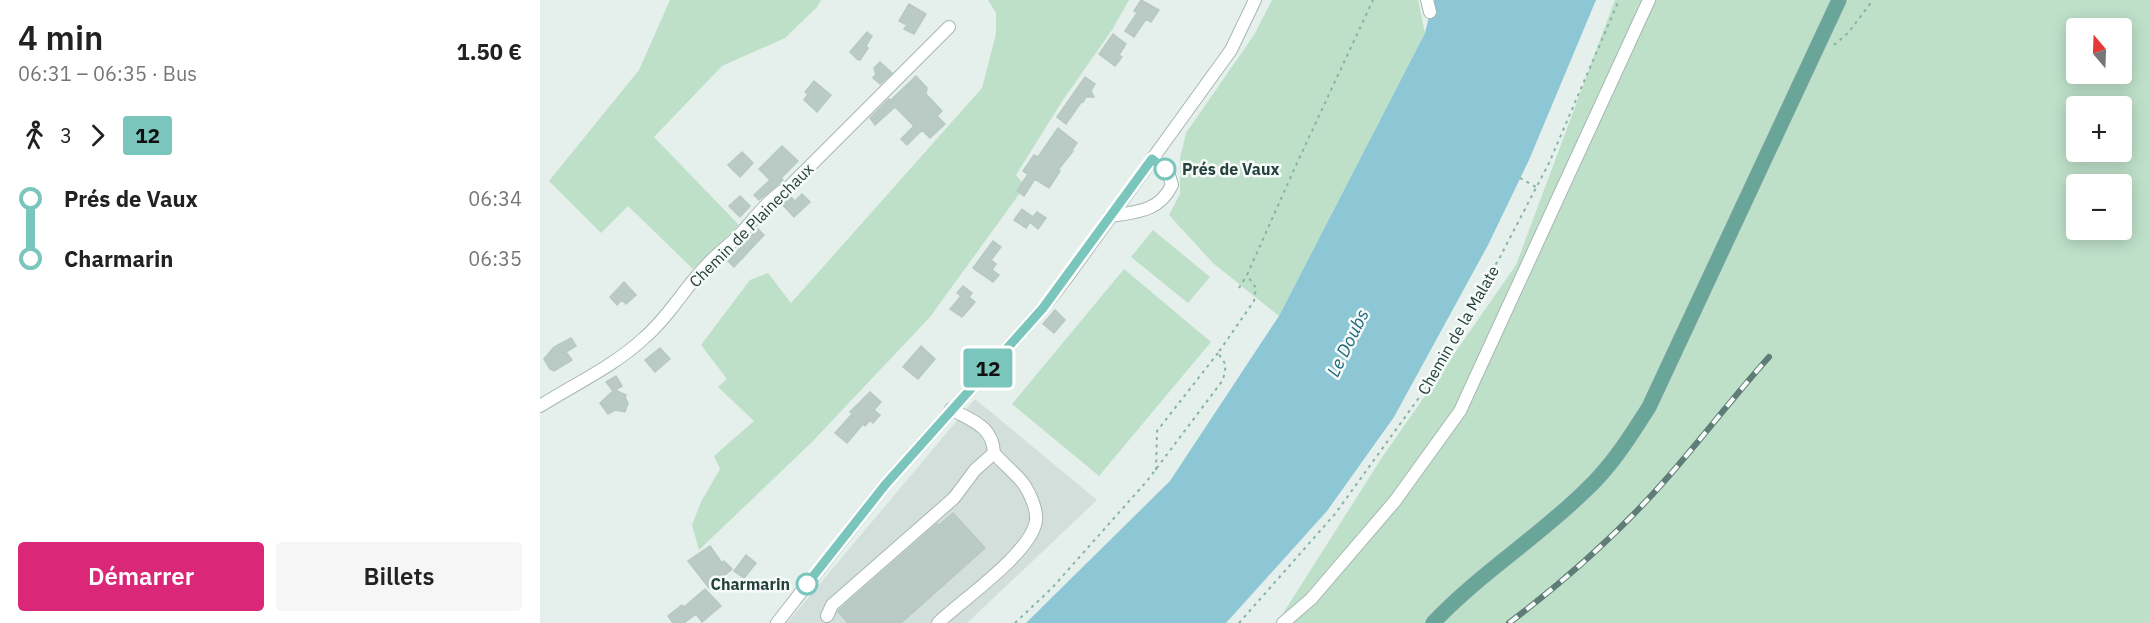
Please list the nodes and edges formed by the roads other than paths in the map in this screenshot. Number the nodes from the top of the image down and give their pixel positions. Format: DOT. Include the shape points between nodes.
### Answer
graph roads {
  1 [pos="1254,0"];
  2 [pos="1649,0"];
  3 [pos="1839,0"];
  4 [pos="949,27"];
  5 [pos="1152,159"];
  6 [pos="1110,216"];
  7 [pos="540,406"];
  8 [pos="951,409"];
  9 [pos="994,453"];
  10 [pos="826,621"];
  11 [pos="777,623"];
  12 [pos="938,623"];
  13 [pos="1283,623"];
  14 [pos="1433,623"];
  1 -- 5 [label="street" via="1231,50"];
  2 -- 13 [label="street, Chemin de la Malate" via="1460,411 1395,501 1311,599"];
  3 -- 14 [label="main road" via="1649,407 1623,447 1586,490"];
  4 -- 7 [label="street, Chemin de Plainechaux" via="707,264 645,338"];
  5 -- 6 [label="street"];
  5 -- 6 [label="street" via="1168,172 1172,185 1167,196 1137,212"];
  6 -- 8 [label="street" via="1043,308"];
  8 -- 9 [label="street" via="986,428 994,443"];
  8 -- 11 [label="street" via="855,521"];
  9 -- 10 [label="street" via="954,498 832,605"];
  9 -- 12 [label="street" via="1025,484 1035,505 1036,521 1029,540 1010,560"];
}
